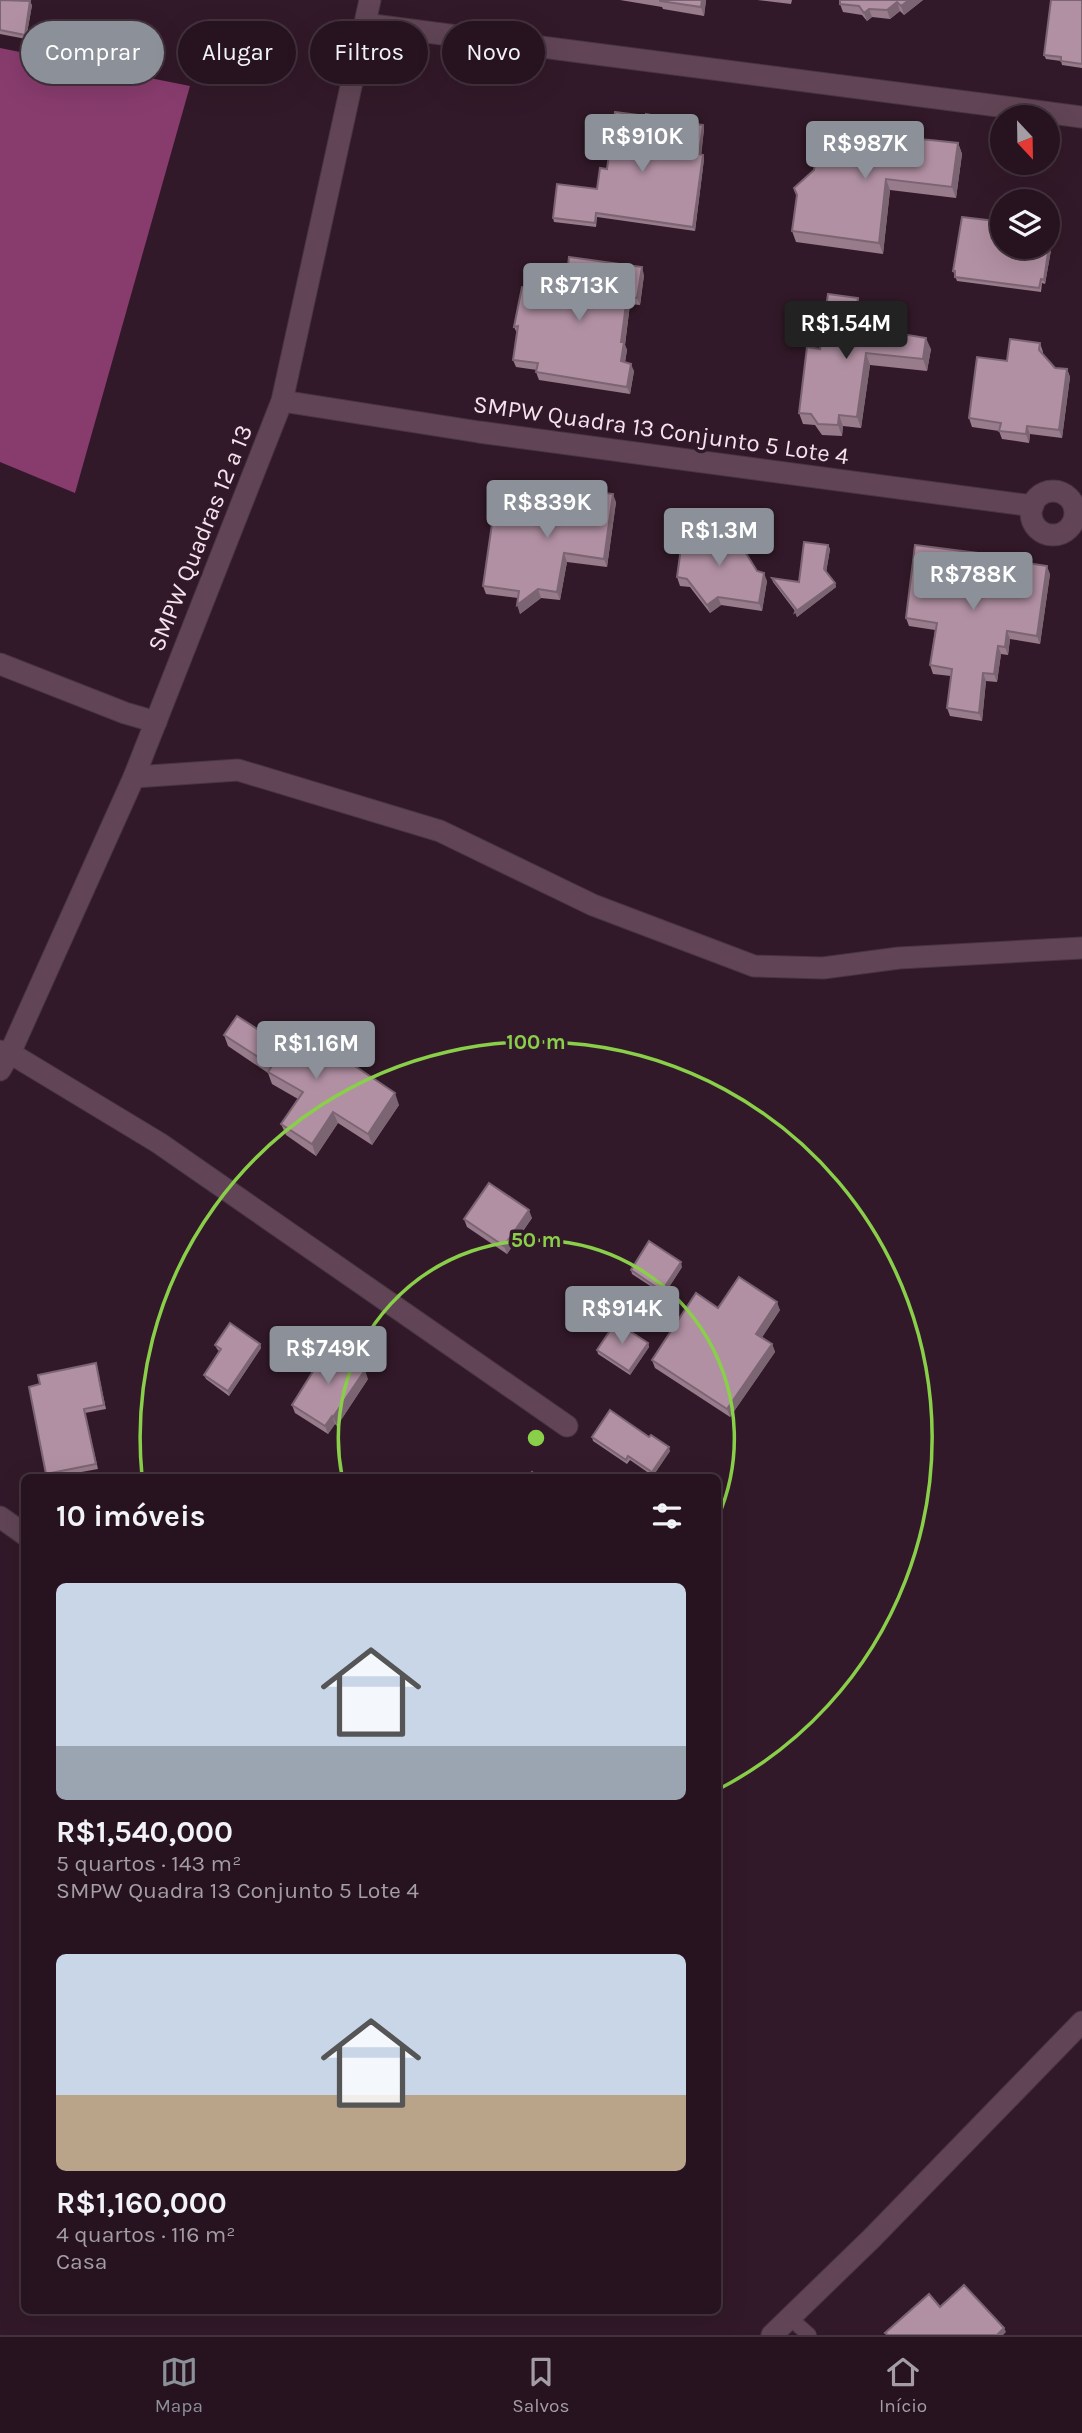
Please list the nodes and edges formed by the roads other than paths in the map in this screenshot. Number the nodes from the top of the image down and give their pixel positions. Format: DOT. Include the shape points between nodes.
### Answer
graph roads {
  1 [pos="370,0"];
  2 [pos="366,21"];
  3 [pos="428,32"];
  4 [pos="352,84"];
  5 [pos="1082,117"];
  6 [pos="282,401"];
  7 [pos="1033,506"];
  8 [pos="0,664"];
  9 [pos="156,722"];
  10 [pos="134,777"];
  11 [pos="1082,948"];
  12 [pos="3,1058"];
  13 [pos="567,1426"];
  14 [pos="0,1517"];
  15 [pos="21,1532"];
  16 [pos="1082,2021"];
  17 [pos="790,2318"];
  18 [pos="772,2335"];
  19 [pos="809,2335"];
  1 -- 2 [label="street, SMPW Quadras 12 a 13"];
  3 -- 5 [label="street"];
  4 -- 6 [label="street, SMPW Quadras 12 a 13"];
  6 -- 7 [label="street, SMPW Quadra 13 Conjunto 5 Lote 4"];
  6 -- 9 [label="street, SMPW Quadras 12 a 13"];
  8 -- 9 [label="street"];
  9 -- 10 [label="street, SMPW Quadras 12 a 13"];
  10 -- 11 [label="street" via="238,770 440,831 593,905 754,966 823,968 899,958"];
  10 -- 12 [label="street, SMPW Quadras 12 a 13"];
  12 -- 13 [label="street" via="159,1143"];
  14 -- 15 [label="street"];
  16 -- 17 [label="street"];
  17 -- 18 [label="street"];
  17 -- 19 [label="lane"];
}
